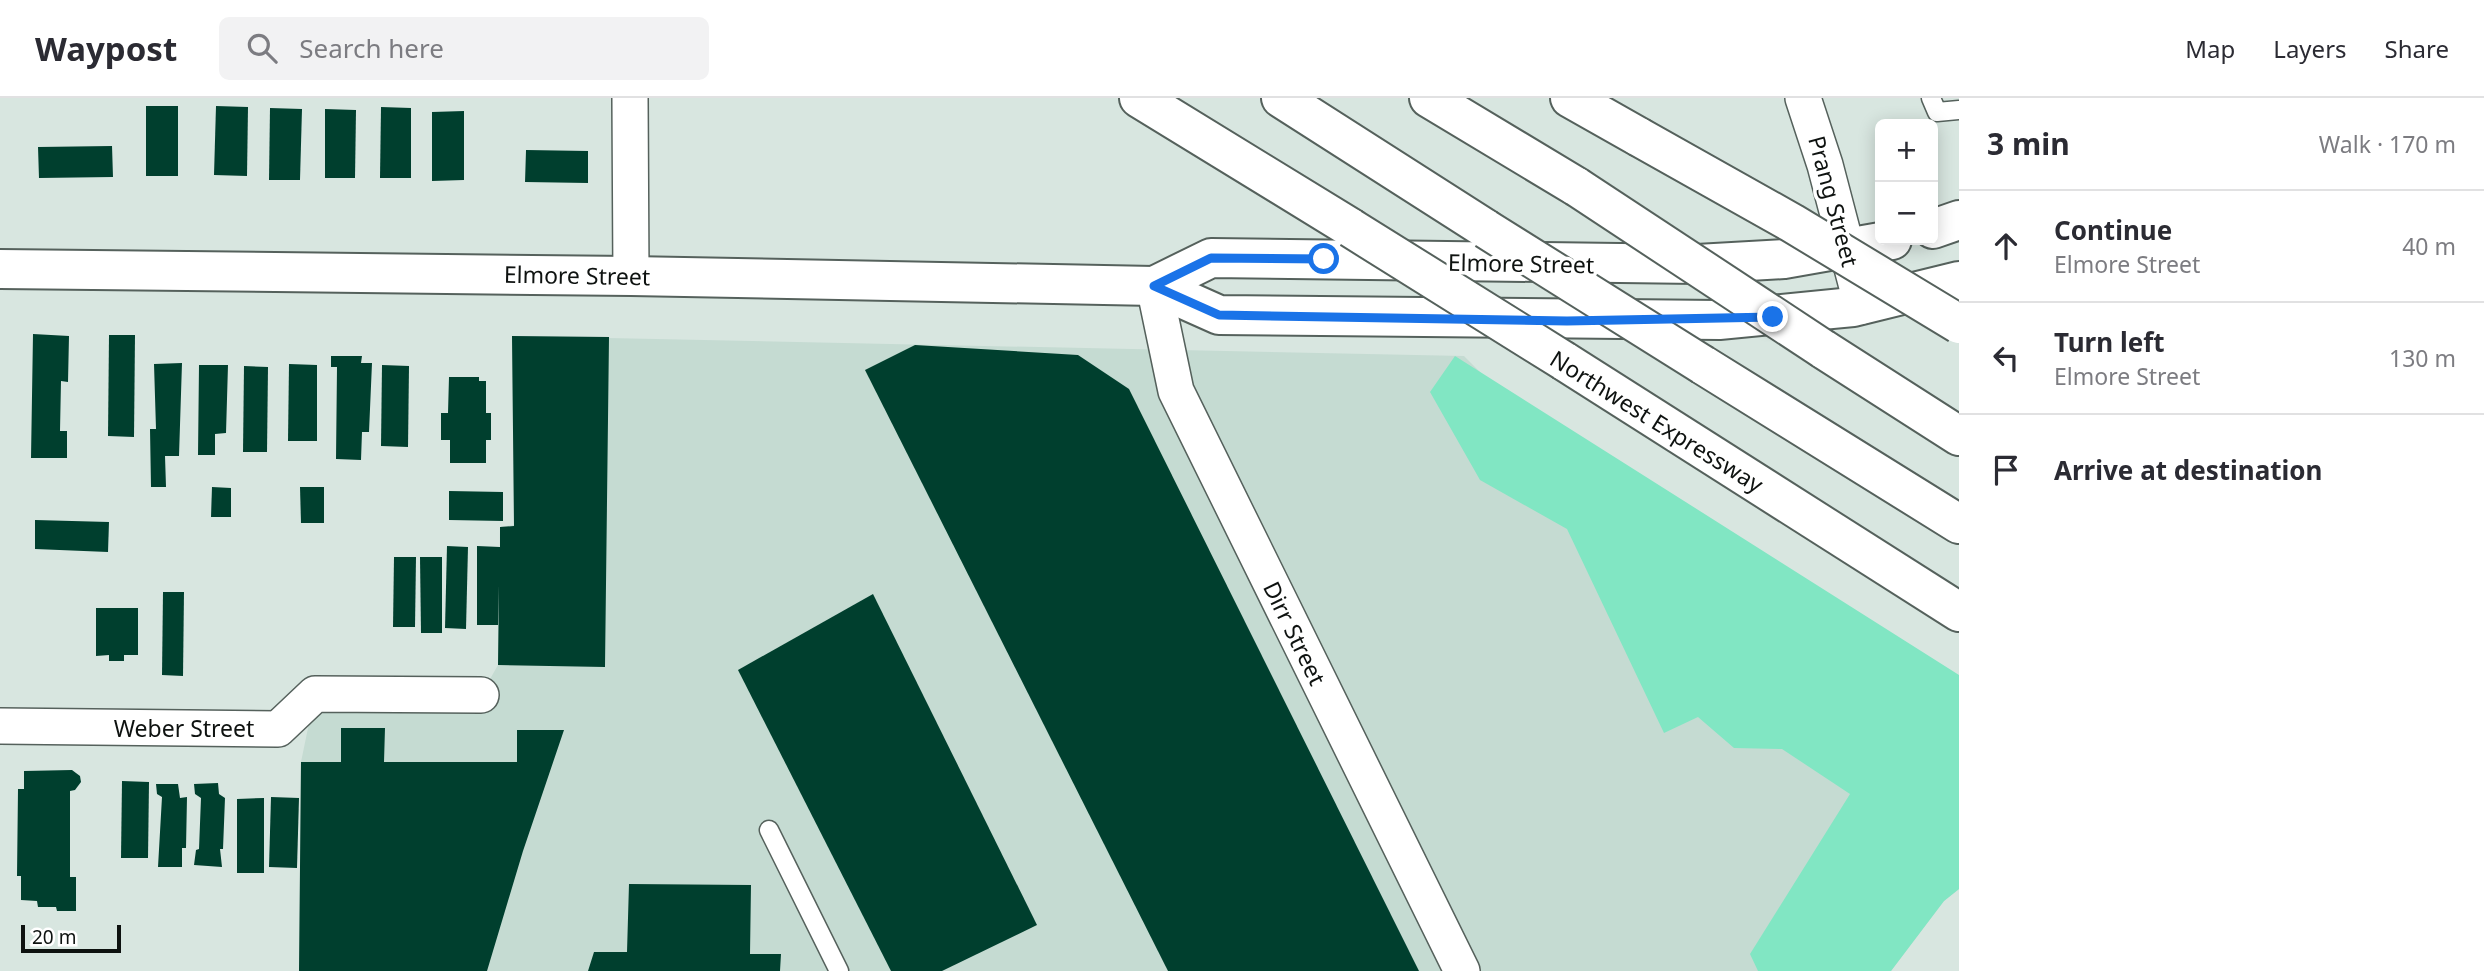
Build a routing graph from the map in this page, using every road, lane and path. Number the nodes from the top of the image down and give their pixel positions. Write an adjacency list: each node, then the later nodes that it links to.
1 (631, 98): 16 (street)
2 (1139, 98): 23 (main road, Northwest Expressway, bridge)
3 (1281, 98): 22 (main road, bridge)
4 (1429, 98): 10 (main road)
5 (1435, 98): 10 (main road)
6 (1570, 98): 20 (main road, bridge)
7 (1802, 98): 14 (street, Prang Street)
8 (1931, 98): 9 (lane)
9 (1959, 110)
10 (1470, 123): 21 (main road, bridge)
11 (1959, 220): 12 (main road)
12 (1938, 227)
13 (1875, 243): 14 (main road, Elmore Street)
14 (1847, 249): 18 (main road, Elmore Street); 19 (street, Prang Street)
15 (0, 269): 16 (main road, Elmore Street)
16 (631, 275): 18 (main road, Elmore Street)
17 (1959, 281): 19 (main road, Elmore Street)
18 (1154, 286): 19 (main road, Elmore Street); 28 (street, Dirr Street)
19 (1861, 306)
20 (1959, 324)
21 (1959, 436)
22 (1959, 524)
23 (1959, 612)
24 (481, 695): 25 (street, Weber Street)
25 (0, 726)
26 (769, 830): 27 (lane)
27 (839, 971)
28 (1462, 971)

